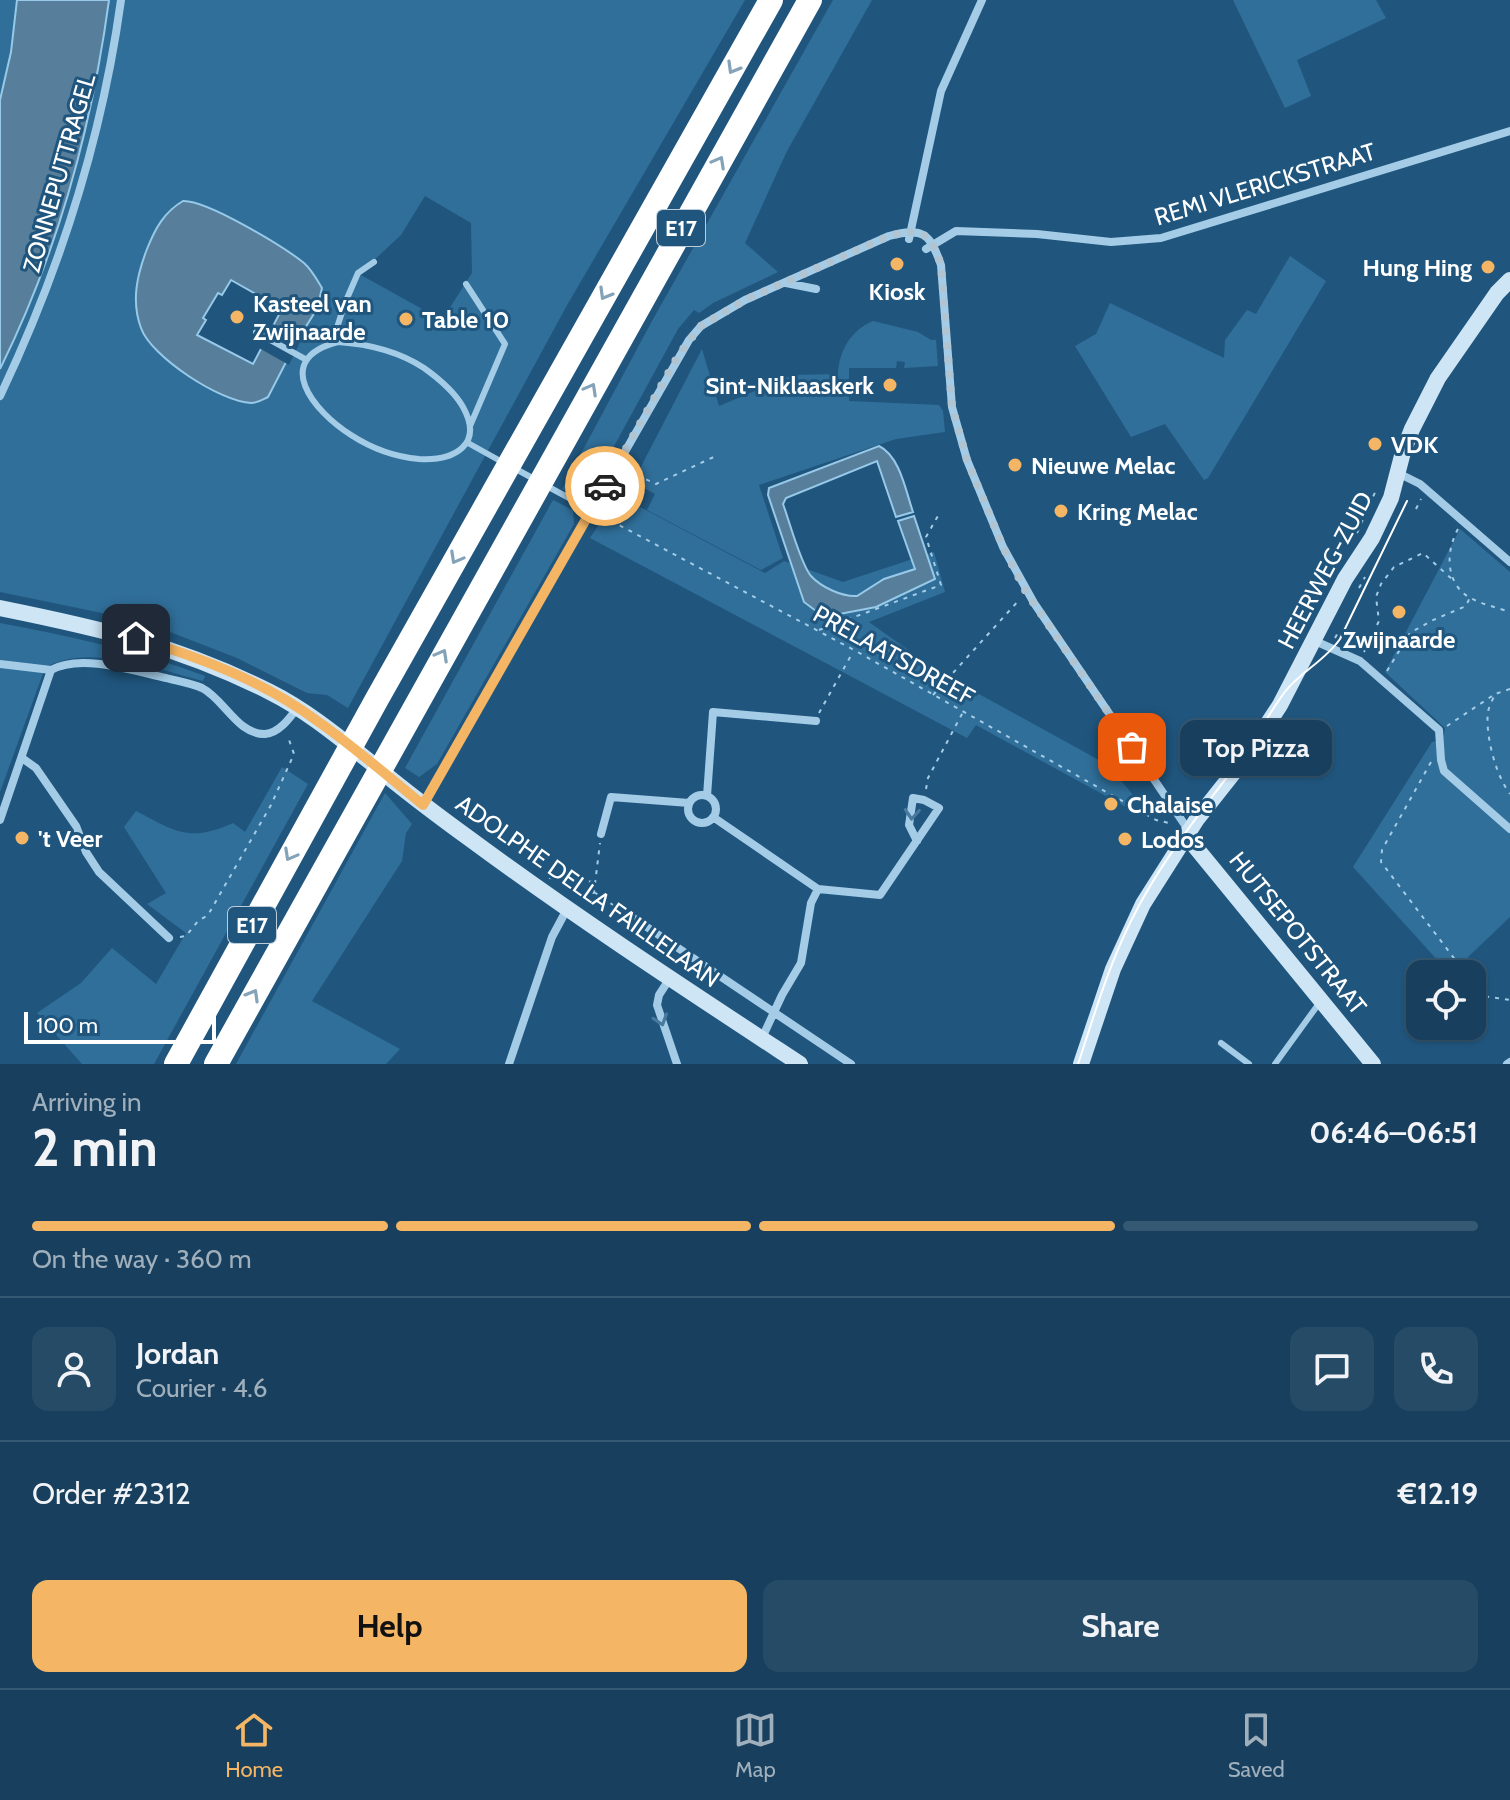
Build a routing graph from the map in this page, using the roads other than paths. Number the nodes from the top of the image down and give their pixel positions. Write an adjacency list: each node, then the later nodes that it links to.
1 (121, 0): 16 (street, ZONNEPUTTRAGEL)
2 (771, 0): 47 (highway, E17, one-way to 47)
3 (810, 0): 48 (highway, E17, one-way to 3)
4 (982, 0): 6 (street)
5 (1510, 131): 7 (street, REMI VLERICKSTRAAT)
6 (910, 235): 7 (street); 10 (street)
7 (930, 247): 34 (street)
8 (374, 262): 14 (lane)
9 (1510, 280): 19 (street, HEERWEG-ZUID)
10 (784, 282): 12 (street); 20 (street)
11 (466, 284): 17 (lane)
12 (816, 289)
13 (256, 332): 15 (lane)
14 (332, 343): 15 (lane); 17 (lane)
15 (303, 358): 18 (lane)
16 (0, 396)
17 (470, 426): 18 (lane)
18 (468, 443): 20 (lane)
19 (1397, 473): 21 (street); 23 (street, HEERWEG-ZUID)
20 (591, 510): 31 (street)
21 (1510, 562)
22 (0, 608): 26 (street, ADOLPHE DELLA FAILLELAAN)
23 (1315, 641): 34 (street, HEERWEG-ZUID); 35 (street)
24 (0, 664): 25 (street)
25 (51, 670): 26 (street); 28 (street)
26 (297, 708): 31 (street, ADOLPHE DELLA FAILLELAAN)
27 (816, 721): 29 (street)
28 (22, 758): 33 (street); 41 (street)
29 (707, 796): 30 (street); 32 (street)
30 (689, 803): 32 (street); 36 (street)
31 (423, 805): 39 (street, ADOLPHE DELLA FAILLELAAN)
32 (713, 817): 38 (street)
33 (0, 820)
34 (1184, 826): 43 (street, HUTSEPOTSTRAAT); 53 (street, HEERWEG-ZUID)
35 (1510, 829)
36 (601, 834)
37 (917, 841): 37 (street, one-way to 37); 38 (street)
38 (818, 889): 44 (street)
39 (567, 909): 42 (street, ADOLPHE DELLA FAILLELAAN); 49 (street)
40 (623, 911): 44 (street, ADOLPHE DELLA FAILLELAAN)
41 (169, 938)
42 (670, 978): 45 (street, ADOLPHE DELLA FAILLELAAN); 50 (street, one-way to 50)
43 (1322, 999): 55 (lane); 56 (street, HUTSEPOTSTRAAT)
44 (774, 1012): 45 (street); 52 (street, ADOLPHE DELLA FAILLELAAN)
45 (762, 1039): 51 (street, ADOLPHE DELLA FAILLELAAN)
46 (1221, 1043): 54 (lane)
47 (176, 1064)
48 (216, 1064)
49 (507, 1064)
50 (677, 1064)
51 (800, 1064)
52 (851, 1064)
53 (1081, 1064)
54 (1249, 1064)
55 (1275, 1064)
56 (1373, 1064)

